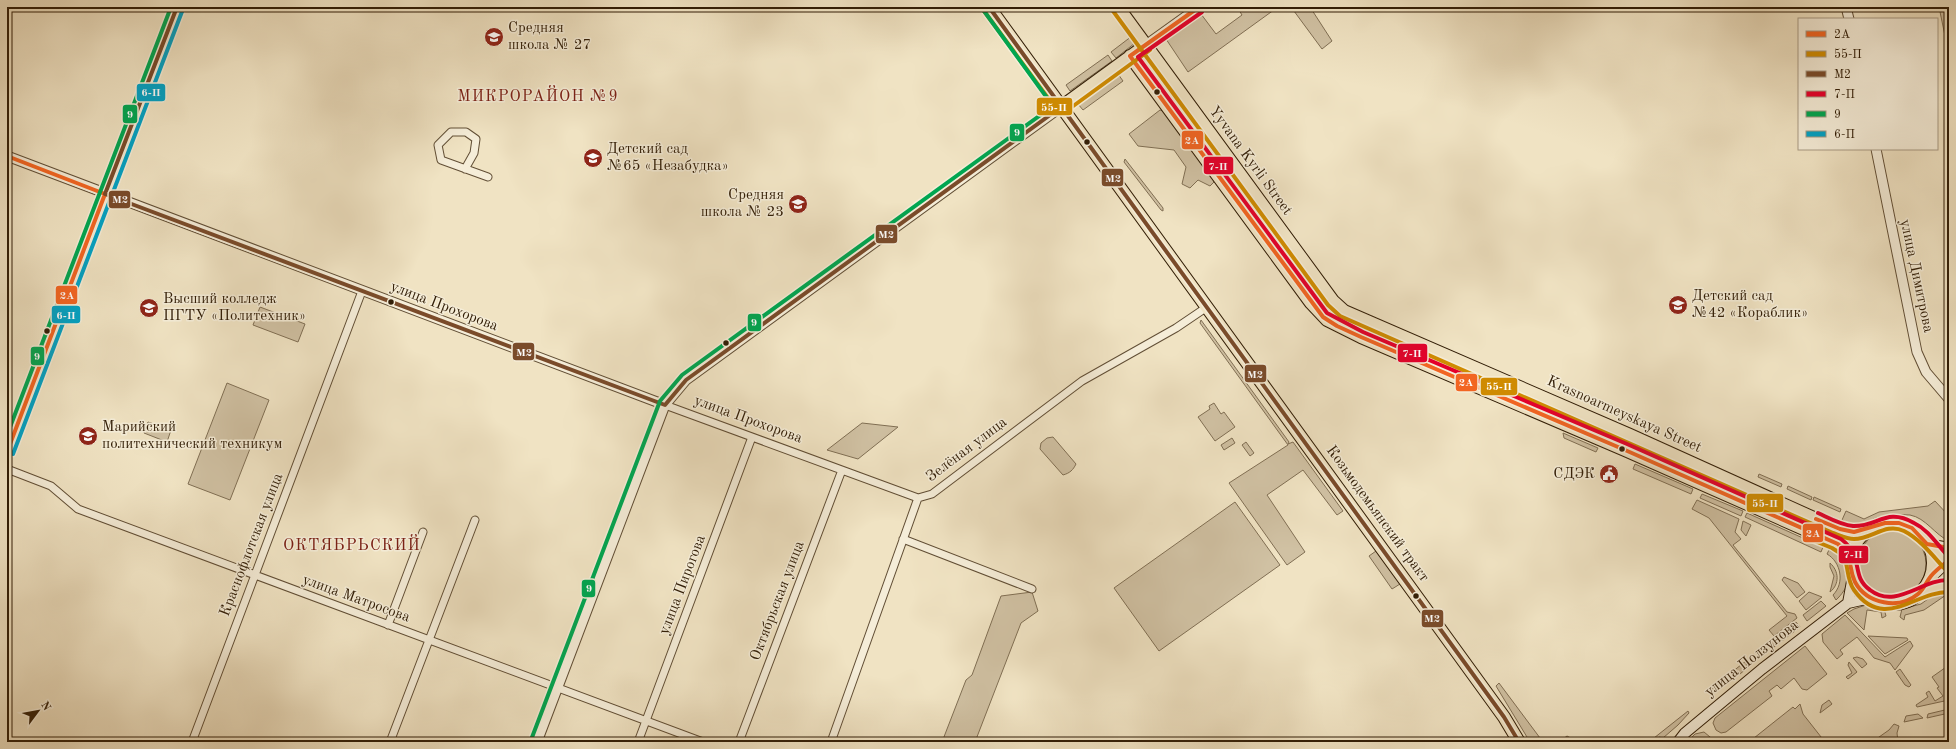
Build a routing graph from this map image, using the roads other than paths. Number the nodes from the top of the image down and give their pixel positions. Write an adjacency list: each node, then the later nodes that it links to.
1 (177, 7): 16 (main road)
2 (989, 7): 9 (main road)
3 (1118, 7): 7 (main road, Yyvana Kyrli Street)
4 (1199, 7): 7 (street)
5 (1846, 7): 6 (street)
6 (1849, 18)
7 (1146, 45): 8 (main road); 12 (main road, Yyvana Kyrli Street)
8 (1130, 56): 9 (main road); 14 (main road)
9 (1061, 107): 18 (main road); 24 (street)
10 (1876, 150): 22 (street, улица Димитрова)
11 (7, 156): 16 (street, улица Прохорова)
12 (1233, 165): 14 (main road); 19 (main road, Yyvana Kyrli Street)
13 (466, 169): 13 (street); 15 (street)
14 (1218, 175): 20 (main road)
15 (488, 177)
16 (105, 194): 17 (street, улица Прохорова); 28 (main road)
17 (362, 291): 24 (street, улица Прохорова); 40 (street, Краснофлотская улица)
18 (1207, 307): 31 (street, Зелёная улица); 59 (main road, Козьмодемьянский тракт)
19 (1368, 321): 20 (main road); 21 (main road, Krasnoarmeyskaya Street)
20 (1361, 337): 23 (main road)
21 (1520, 388): 23 (main road); 25 (main road, Krasnoarmeyskaya Street)
22 (1949, 399)
23 (1513, 403): 26 (main road)
24 (666, 405): 27 (street, улица Прохорова); 50 (street)
25 (1562, 406): 26 (main road); 33 (main road, Krasnoarmeyskaya Street)
26 (1555, 421): 38 (main road)
27 (752, 437): 30 (street, улица Прохорова); 51 (street, улица Пирогова)
28 (7, 452)
29 (7, 469): 40 (street, улица Матросова)
30 (842, 470): 31 (street, улица Прохорова); 57 (street, Октябрьская улица)
31 (918, 498): 35 (street, Зелёная улица)
32 (475, 520): 49 (street)
33 (1868, 529): 36 (main road); 38 (main road)
34 (422, 532): 48 (street)
35 (903, 539): 44 (street); 58 (street, Зелёная улица)
36 (1928, 544): 37 (main road); 39 (main road); 42 (main road)
37 (1949, 548)
38 (1851, 559): 41 (main road)
39 (1948, 562): 42 (main road)
40 (255, 575): 48 (street, улица Матросова); 52 (street, Краснофлотская улица)
41 (1853, 576): 46 (main road); 47 (main road)
42 (1929, 579): 45 (main road)
43 (1949, 586): 45 (main road)
44 (1032, 588)
45 (1918, 594): 46 (main road)
46 (1870, 598): 47 (main road, улица Ползунова)
47 (1848, 603): 60 (main road, улица Ползунова)
48 (388, 624): 49 (street, улица Матросова)
49 (428, 640): 50 (street, улица Матросова); 53 (street)
50 (557, 688): 51 (street, улица Матросова); 54 (street)
51 (646, 721): 55 (street, улица Пирогова); 56 (street, улица Матросова)
52 (192, 742)
53 (390, 742)
54 (536, 742)
55 (638, 742)
56 (703, 742)
57 (739, 742)
58 (831, 742)
59 (1519, 742)
60 (1678, 742)

